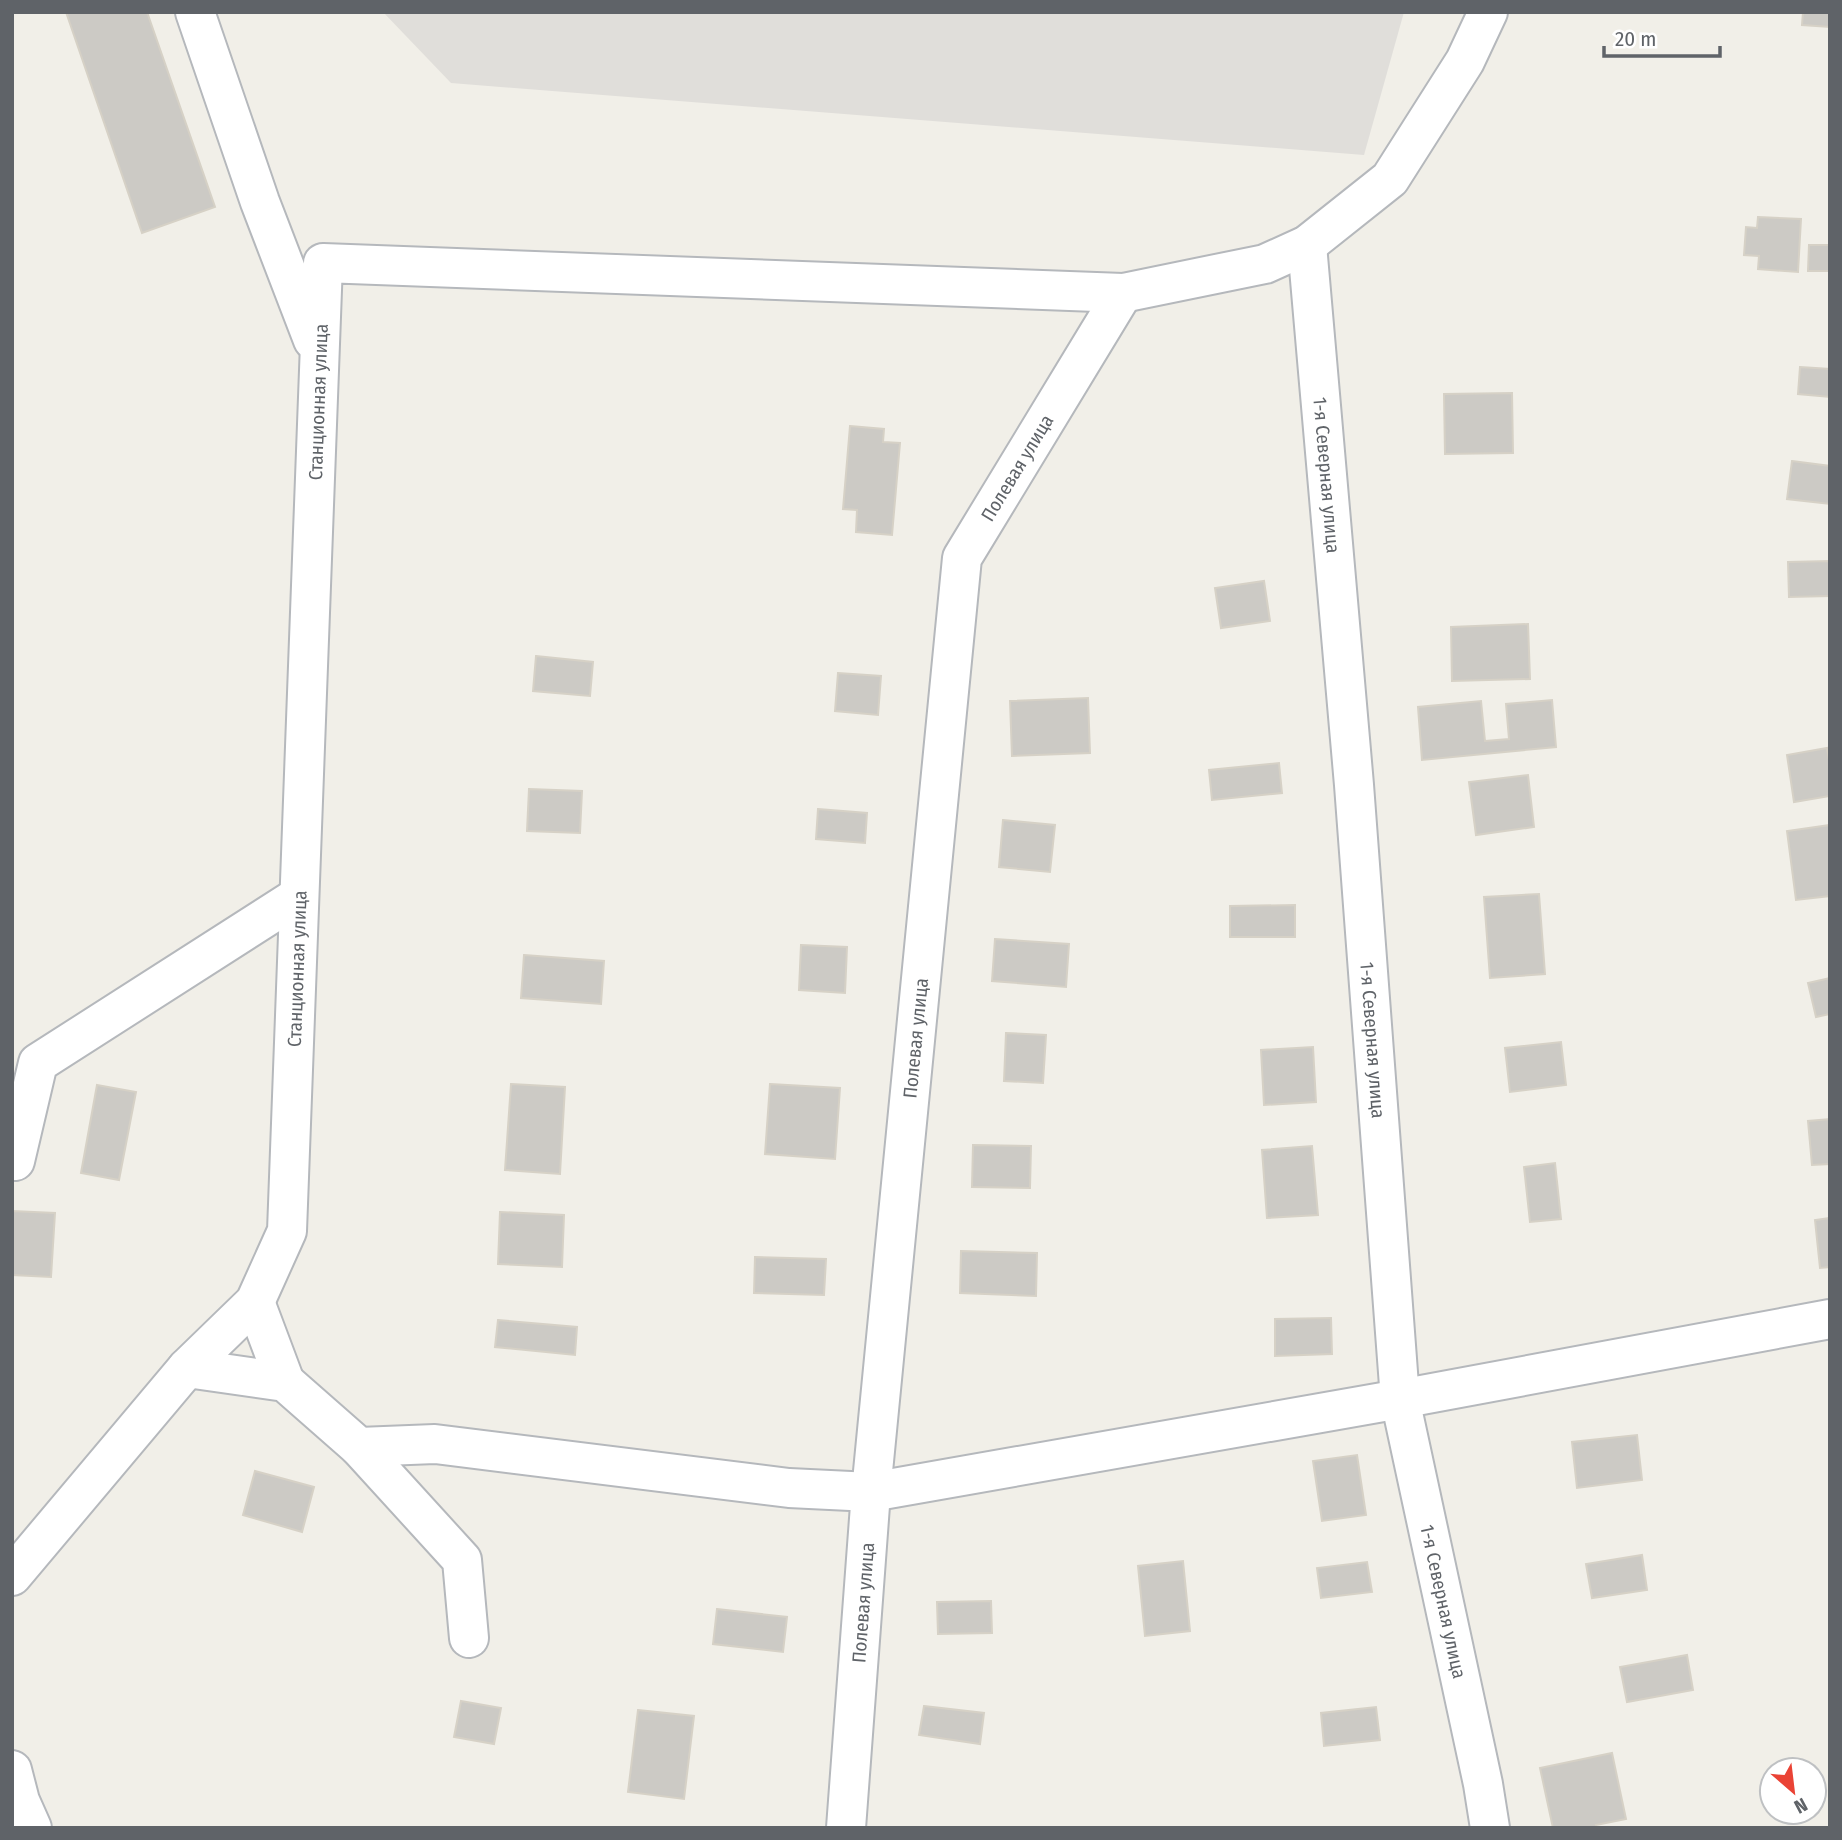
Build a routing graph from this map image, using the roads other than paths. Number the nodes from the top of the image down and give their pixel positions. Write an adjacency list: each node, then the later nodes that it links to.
1 (195, 12): 5 (street)
2 (1488, 12): 3 (street)
3 (1307, 245): 4 (street); 12 (street, 1-я Северная улица)
4 (1123, 293): 5 (street, Станционная улица); 14 (street, Полевая улица)
5 (319, 355): 6 (street, Станционная улица)
6 (299, 896): 7 (street); 8 (street, Станционная улица)
7 (15, 1160)
8 (255, 1302): 10 (street, Станционная улица); 11 (street)
9 (1830, 1319): 12 (street)
10 (187, 1368): 11 (street); 15 (street, Станционная улица)
11 (285, 1382): 13 (street)
12 (1400, 1399): 14 (street); 20 (street, 1-я Северная улица)
13 (359, 1447): 14 (street); 16 (street)
14 (871, 1492): 19 (street, Полевая улица)
15 (12, 1576)
16 (469, 1638)
17 (12, 1770): 18 (street)
18 (32, 1828)
19 (846, 1828)
20 (1490, 1828)

